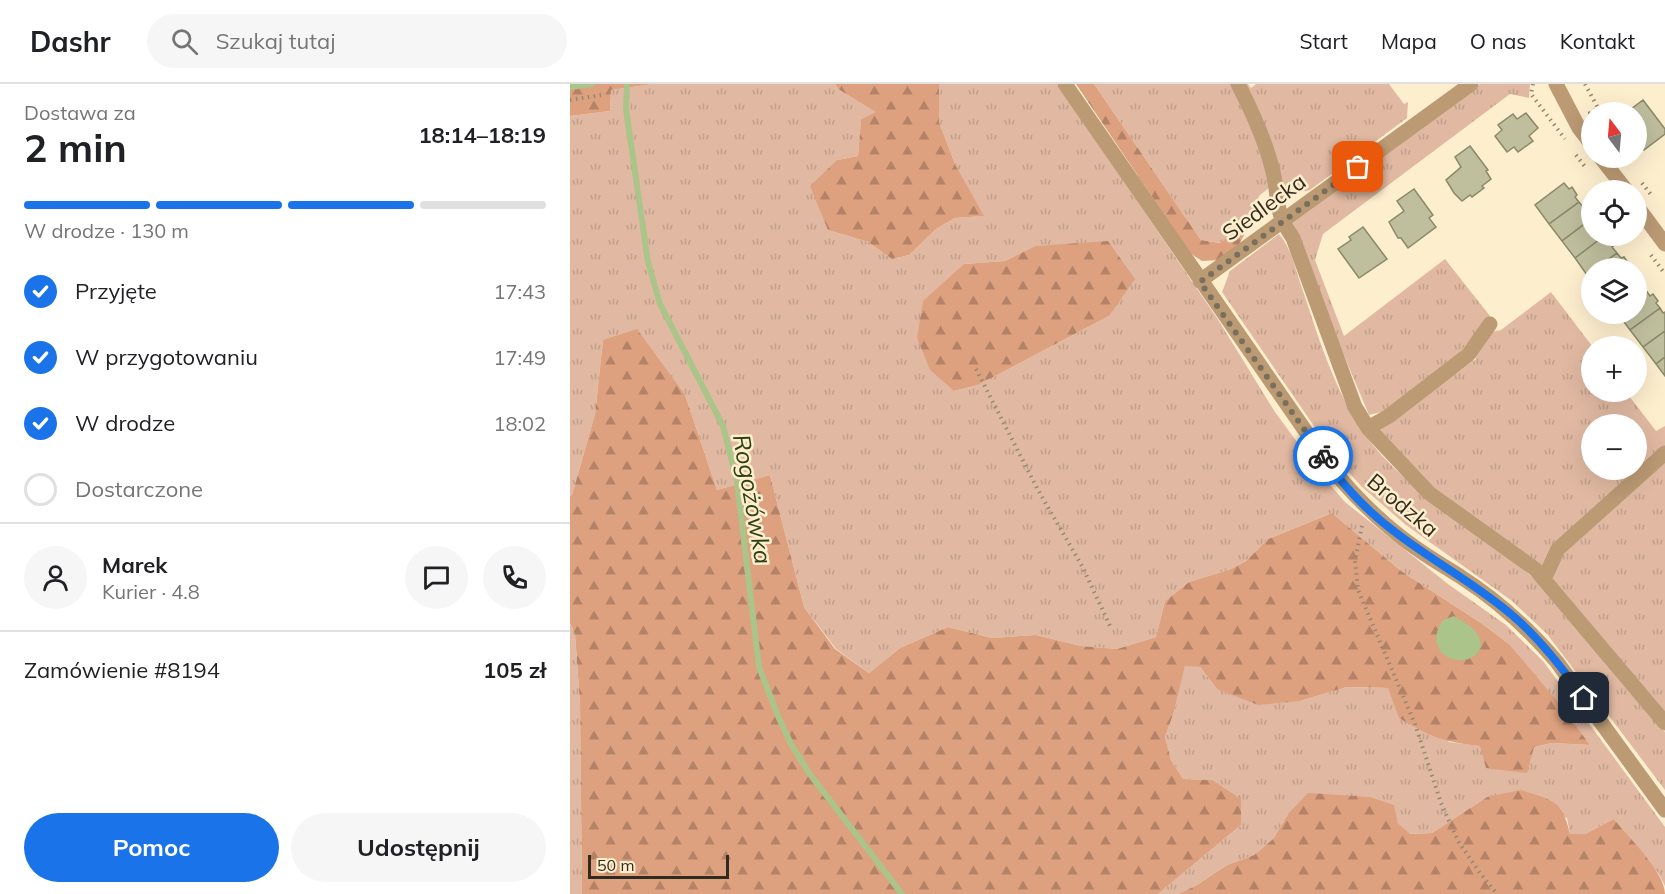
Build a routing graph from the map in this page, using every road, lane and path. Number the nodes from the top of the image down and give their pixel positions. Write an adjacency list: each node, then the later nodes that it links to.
1 (1065, 84): 19 (street, Brodzka)
2 (1238, 84): 17 (street)
3 (1471, 84): 17 (street, Siedlecka)
4 (1533, 84): 10 (path)
5 (1556, 84): 11 (street)
6 (1585, 84): 9 (path)
7 (601, 95): 8 (path)
8 (570, 100)
9 (1595, 102)
10 (1549, 118)
11 (1581, 131)
12 (1609, 168): 14 (street)
13 (1637, 176): 15 (path)
14 (1618, 180)
15 (1658, 204)
16 (1647, 220): 18 (street)
17 (1282, 222): 19 (street, Siedlecka); 22 (street)
18 (1665, 244)
19 (1200, 282): 24 (street, Brodzka)
20 (1490, 324): 22 (street)
21 (976, 369): 26 (path)
22 (1368, 428): 25 (street)
23 (1665, 453): 25 (street)
24 (1371, 511): 28 (street, Brodzka); 29 (path)
25 (1544, 579): 27 (street)
26 (1111, 628)
27 (1665, 723)
28 (1665, 810)
29 (1497, 894)

